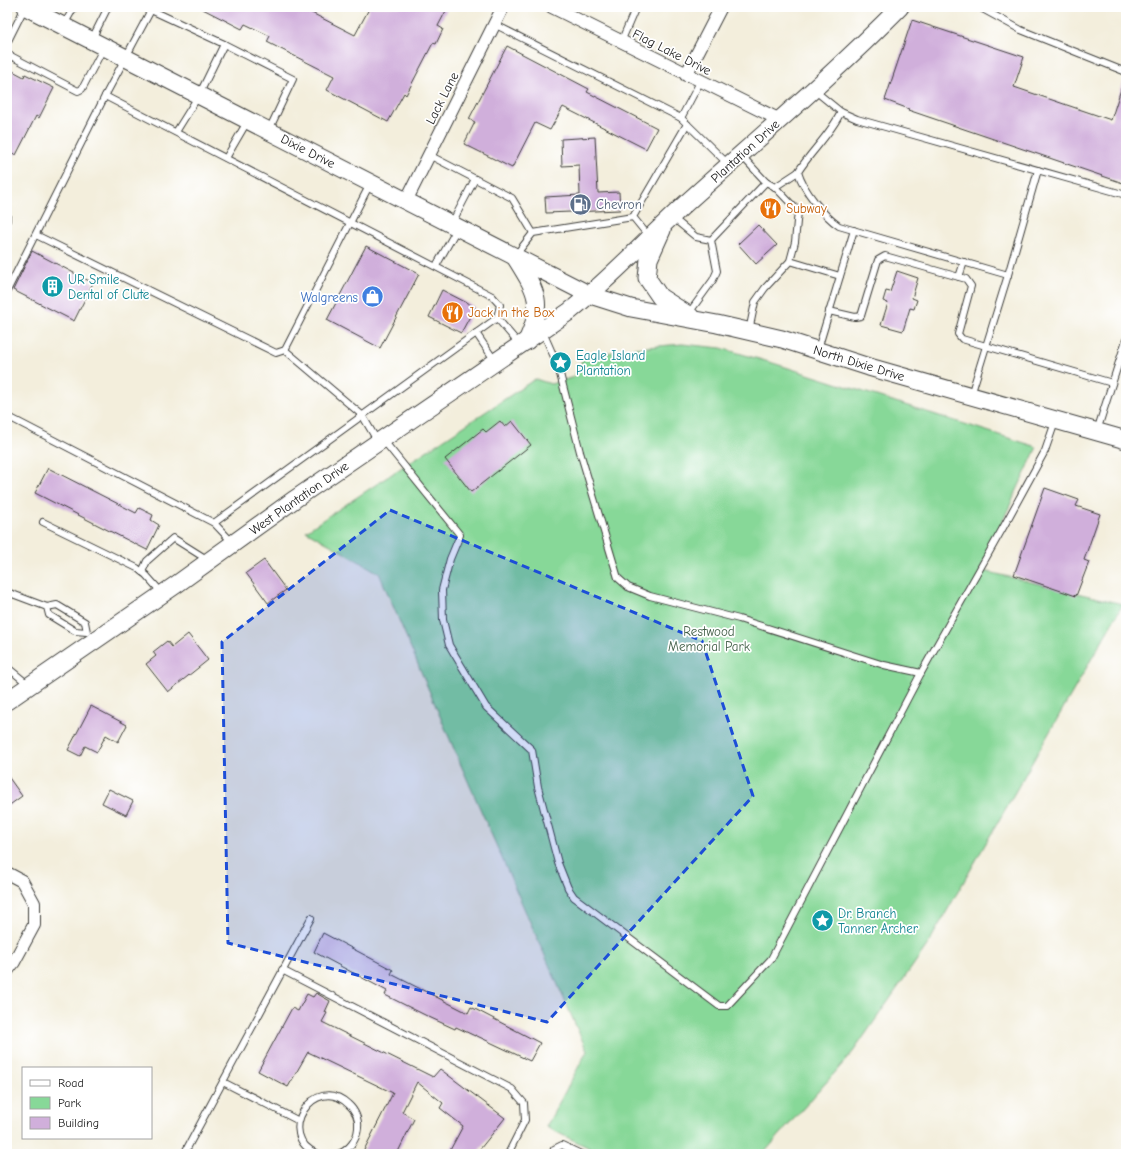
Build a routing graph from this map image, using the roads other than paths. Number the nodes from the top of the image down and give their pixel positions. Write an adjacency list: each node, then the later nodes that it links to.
1 (25, 7): 11 (main road, Dixie Drive); 13 (lane)
2 (74, 7): 11 (lane)
3 (108, 7): 14 (lane)
4 (503, 7): 10 (street, Lack Lane)
5 (636, 7): 12 (lane)
6 (721, 7): 19 (street)
7 (979, 7): 18 (lane)
8 (557, 8): 12 (street, Flag Lake Drive)
9 (895, 10): 21 (main road, Plantation Drive)
10 (494, 24): 25 (lane); 31 (street, Lack Lane)
11 (64, 26): 14 (main road, Dixie Drive)
12 (621, 42): 19 (street, Flag Lake Drive)
13 (7, 43)
14 (98, 44): 16 (lane); 17 (main road, Dixie Drive)
15 (224, 44): 17 (lane); 22 (lane); 29 (lane)
16 (7, 54)
17 (125, 58): 22 (main road, Dixie Drive); 23 (lane)
18 (1126, 72)
19 (686, 75): 20 (street, Flag Lake Drive)
20 (700, 82): 25 (lane); 27 (street, Flag Lake Drive)
21 (814, 90): 24 (lane); 27 (main road, Plantation Drive)
22 (199, 95): 26 (main road, Dixie Drive); 30 (lane)
23 (105, 96): 30 (lane); 50 (lane)
24 (841, 112): 34 (lane); 35 (lane)
25 (681, 118): 28 (lane)
26 (248, 120): 29 (main road, Dixie Drive); 32 (lane)
27 (780, 120): 33 (main road, Plantation Drive)
28 (687, 124): 33 (lane); 43 (lane)
29 (269, 131): 38 (main road, Dixie Drive)
30 (176, 132): 32 (lane)
31 (429, 155): 36 (lane); 41 (street, Lack Lane)
32 (226, 158): 46 (lane)
33 (735, 160): 37 (lane); 45 (main road, Plantation Drive)
34 (1038, 170): 40 (lane); 57 (lane)
35 (798, 172): 39 (lane); 48 (lane)
36 (475, 179): 47 (lane); 49 (lane)
37 (766, 182): 39 (lane); 52 (lane)
38 (371, 183): 41 (main road, Dixie Drive); 46 (lane)
39 (774, 187): 54 (lane)
40 (1126, 195)
41 (406, 201): 47 (main road, Dixie Drive)
42 (7, 213): 44 (lane)
43 (633, 217): 49 (lane); 51 (lane)
44 (7, 220)
45 (668, 220): 51 (main road, Plantation Drive); 52 (lane); 63 (main road)
46 (350, 222): 56 (lane); 71 (lane)
47 (455, 226): 53 (main road, Dixie Drive); 56 (lane)
48 (854, 230): 55 (lane); 58 (lane)
49 (533, 233): 53 (lane)
50 (36, 235): 60 (lane); 71 (lane)
51 (650, 238): 61 (main road, Plantation Drive)
52 (711, 240): 63 (lane)
53 (515, 256): 61 (main road, Dixie Drive); 69 (main road)
54 (790, 261): 58 (lane); 66 (lane)
55 (964, 262): 57 (lane); 59 (lane)
56 (436, 266): 64 (lane)
57 (1008, 275): 70 (lane)
58 (840, 276): 62 (lane)
59 (959, 277): 62 (lane); 70 (lane)
60 (7, 291)
61 (590, 295): 63 (main road, North Dixie Drive); 65 (main road, West Plantation Drive)
62 (829, 311): 72 (lane)
63 (691, 317): 66 (main road, North Dixie Drive)
64 (497, 318): 67 (lane); 69 (lane)
65 (542, 330): 69 (main road, West Plantation Drive); 92 (lane)
66 (749, 332): 72 (main road, North Dixie Drive)
67 (476, 333): 73 (lane); 76 (lane)
68 (1126, 340): 74 (lane)
69 (523, 343): 73 (main road, West Plantation Drive)
70 (987, 346): 74 (lane); 75 (lane)
71 (285, 350): 76 (lane)
72 (817, 351): 75 (main road, North Dixie Drive)
73 (496, 362): 81 (main road, West Plantation Drive)
74 (1112, 383): 79 (lane)
75 (970, 396): 78 (main road, North Dixie Drive)
76 (362, 415): 81 (lane); 83 (lane)
77 (7, 416): 83 (lane)
78 (1056, 420): 79 (main road, North Dixie Drive); 92 (lane)
79 (1096, 432): 80 (main road, North Dixie Drive)
80 (1126, 440)
81 (381, 441): 84 (main road, West Plantation Drive); 92 (lane)
82 (43, 522): 86 (lane)
83 (214, 523): 84 (lane)
84 (233, 544): 85 (main road, West Plantation Drive)
85 (210, 561): 86 (lane); 88 (main road, West Plantation Drive)
86 (142, 572): 88 (lane)
87 (7, 592): 89 (lane)
88 (162, 594): 90 (main road, West Plantation Drive)
89 (47, 607): 90 (lane); 90 (lane)
90 (91, 636): 93 (main road, West Plantation Drive)
91 (7, 667): 93 (lane)
92 (921, 673)
93 (30, 685): 94 (main road, West Plantation Drive)
94 (7, 701)
95 (7, 873): 98 (street)
96 (311, 918): 97 (lane)
97 (282, 970): 99 (lane); 104 (lane)
98 (7, 971)
99 (223, 1082): 100 (lane); 101 (lane)
100 (299, 1121): 102 (lane); 103 (lane)
101 (184, 1154)
102 (318, 1154)
103 (338, 1154)
104 (508, 1154)
105 (552, 1154): 106 (lane)
106 (581, 1154)

